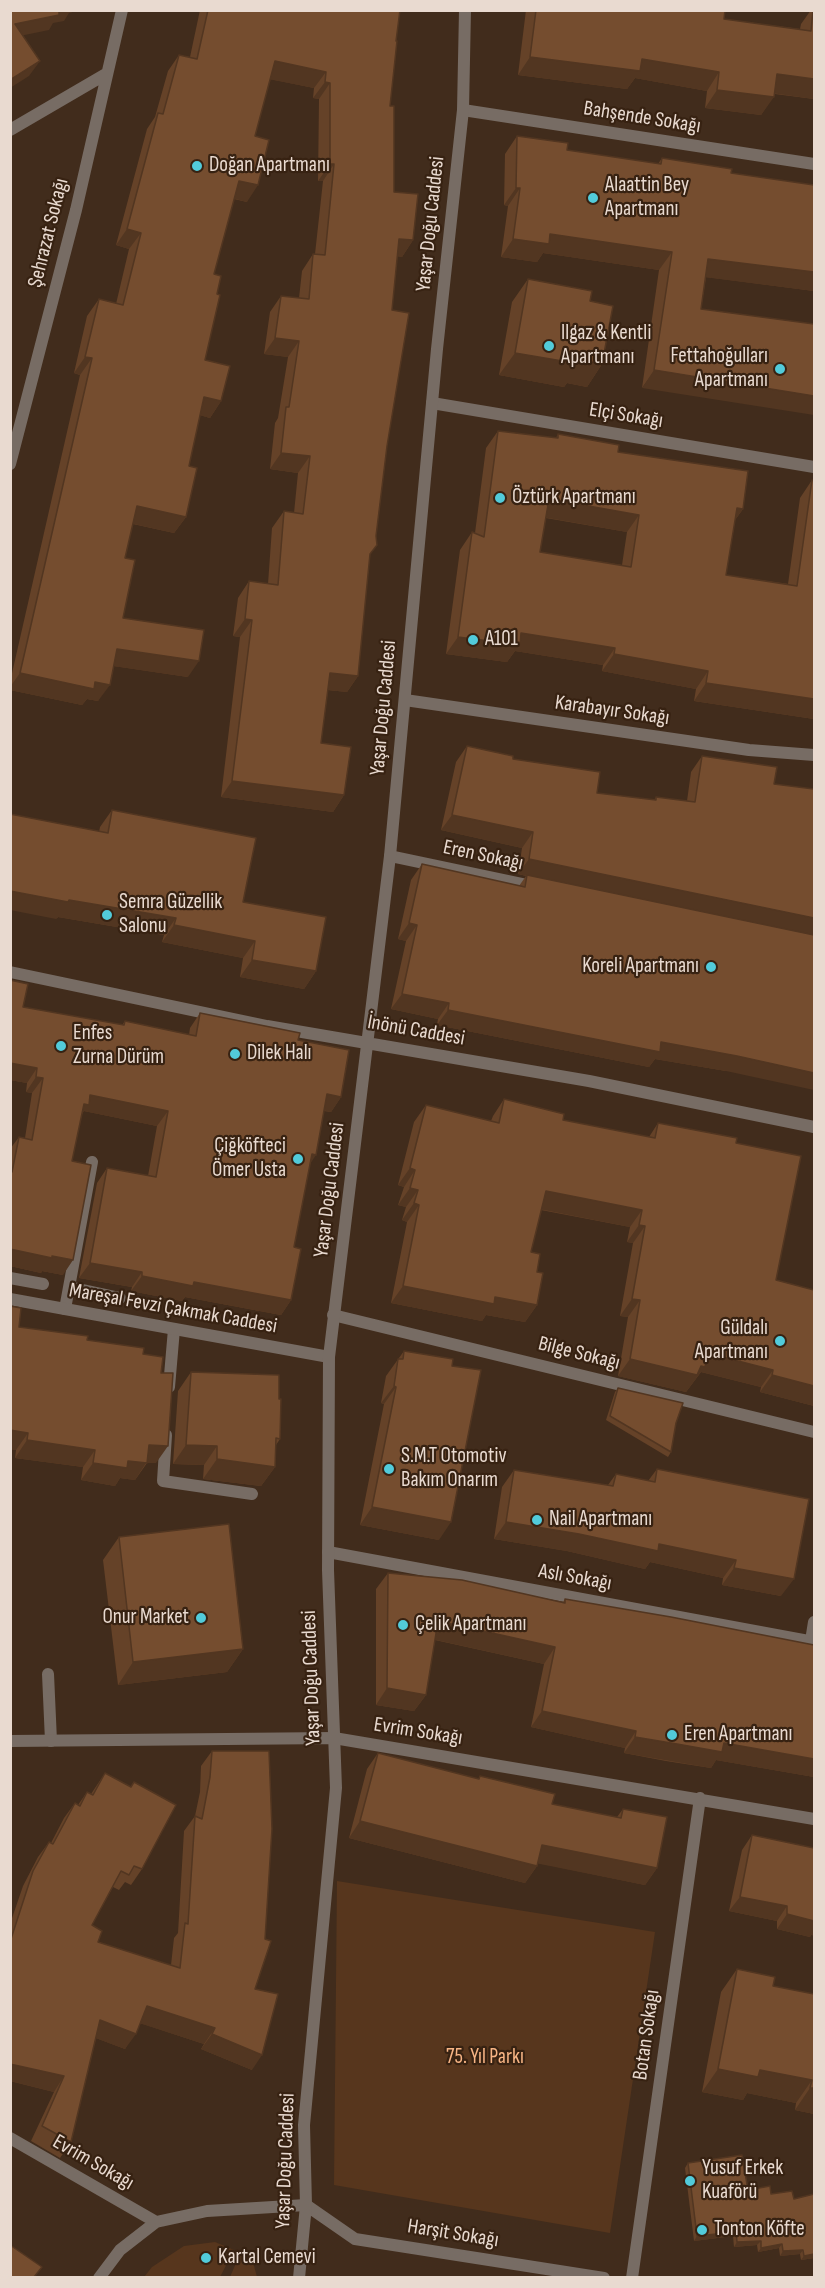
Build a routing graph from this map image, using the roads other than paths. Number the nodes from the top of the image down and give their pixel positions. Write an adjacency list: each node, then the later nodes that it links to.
1 (122, 10): 3 (street, Şehrazat Sokağı)
2 (465, 10): 4 (street, Yaşar Doğu Caddesi)
3 (106, 74): 5 (street); 8 (street, Şehrazat Sokağı)
4 (463, 110): 6 (street, Bahşende Sokağı); 7 (street, Yaşar Doğu Caddesi)
5 (10, 130)
6 (814, 164)
7 (432, 403): 9 (street, Elçi Sokağı); 10 (street, Yaşar Doğu Caddesi)
8 (10, 464)
9 (814, 467)
10 (405, 700): 11 (street, Karabayır Sokağı); 12 (street, Yaşar Doğu Caddesi)
11 (814, 755)
12 (390, 856): 13 (street, Eren Sokağı); 15 (street, Yaşar Doğu Caddesi)
13 (550, 890)
14 (10, 972): 15 (street, İnönü Caddesi)
15 (369, 1042): 16 (street, İnönü Caddesi); 24 (street, Yaşar Doğu Caddesi)
16 (814, 1126)
17 (92, 1162): 20 (street)
18 (10, 1278): 19 (street)
19 (43, 1284)
20 (69, 1287): 21 (street); 23 (street)
21 (120, 1298)
22 (10, 1299): 23 (street, Mareşal Fevzi Çakmak Caddesi)
23 (65, 1309): 25 (street, Mareşal Fevzi Çakmak Caddesi)
24 (333, 1314): 26 (street, Yaşar Doğu Caddesi); 29 (street, Bilge Sokağı)
25 (174, 1329): 26 (street, Mareşal Fevzi Çakmak Caddesi); 27 (street)
26 (329, 1357): 31 (street, Yaşar Doğu Caddesi)
27 (168, 1403)
28 (167, 1425): 30 (street)
29 (814, 1432)
30 (252, 1494)
31 (328, 1552): 33 (street, Aslı Sokağı); 35 (street, Yaşar Doğu Caddesi)
32 (814, 1622): 33 (street)
33 (813, 1642)
34 (48, 1674): 37 (street)
35 (334, 1738): 37 (street, Evrim Sokağı); 38 (street, Evrim Sokağı); 41 (street, Yaşar Doğu Caddesi)
36 (10, 1741): 37 (street, Evrim Sokağı)
37 (51, 1741)
38 (700, 1798): 39 (street, Evrim Sokağı); 46 (street, Botan Sokağı)
39 (814, 1819)
40 (10, 2138): 42 (street, Evrim Sokağı)
41 (306, 2205): 42 (street); 44 (street, Yaşar Doğu Caddesi); 45 (street, Harşit Sokağı)
42 (156, 2222): 43 (street)
43 (99, 2277)
44 (299, 2277)
45 (604, 2277)
46 (632, 2277)

